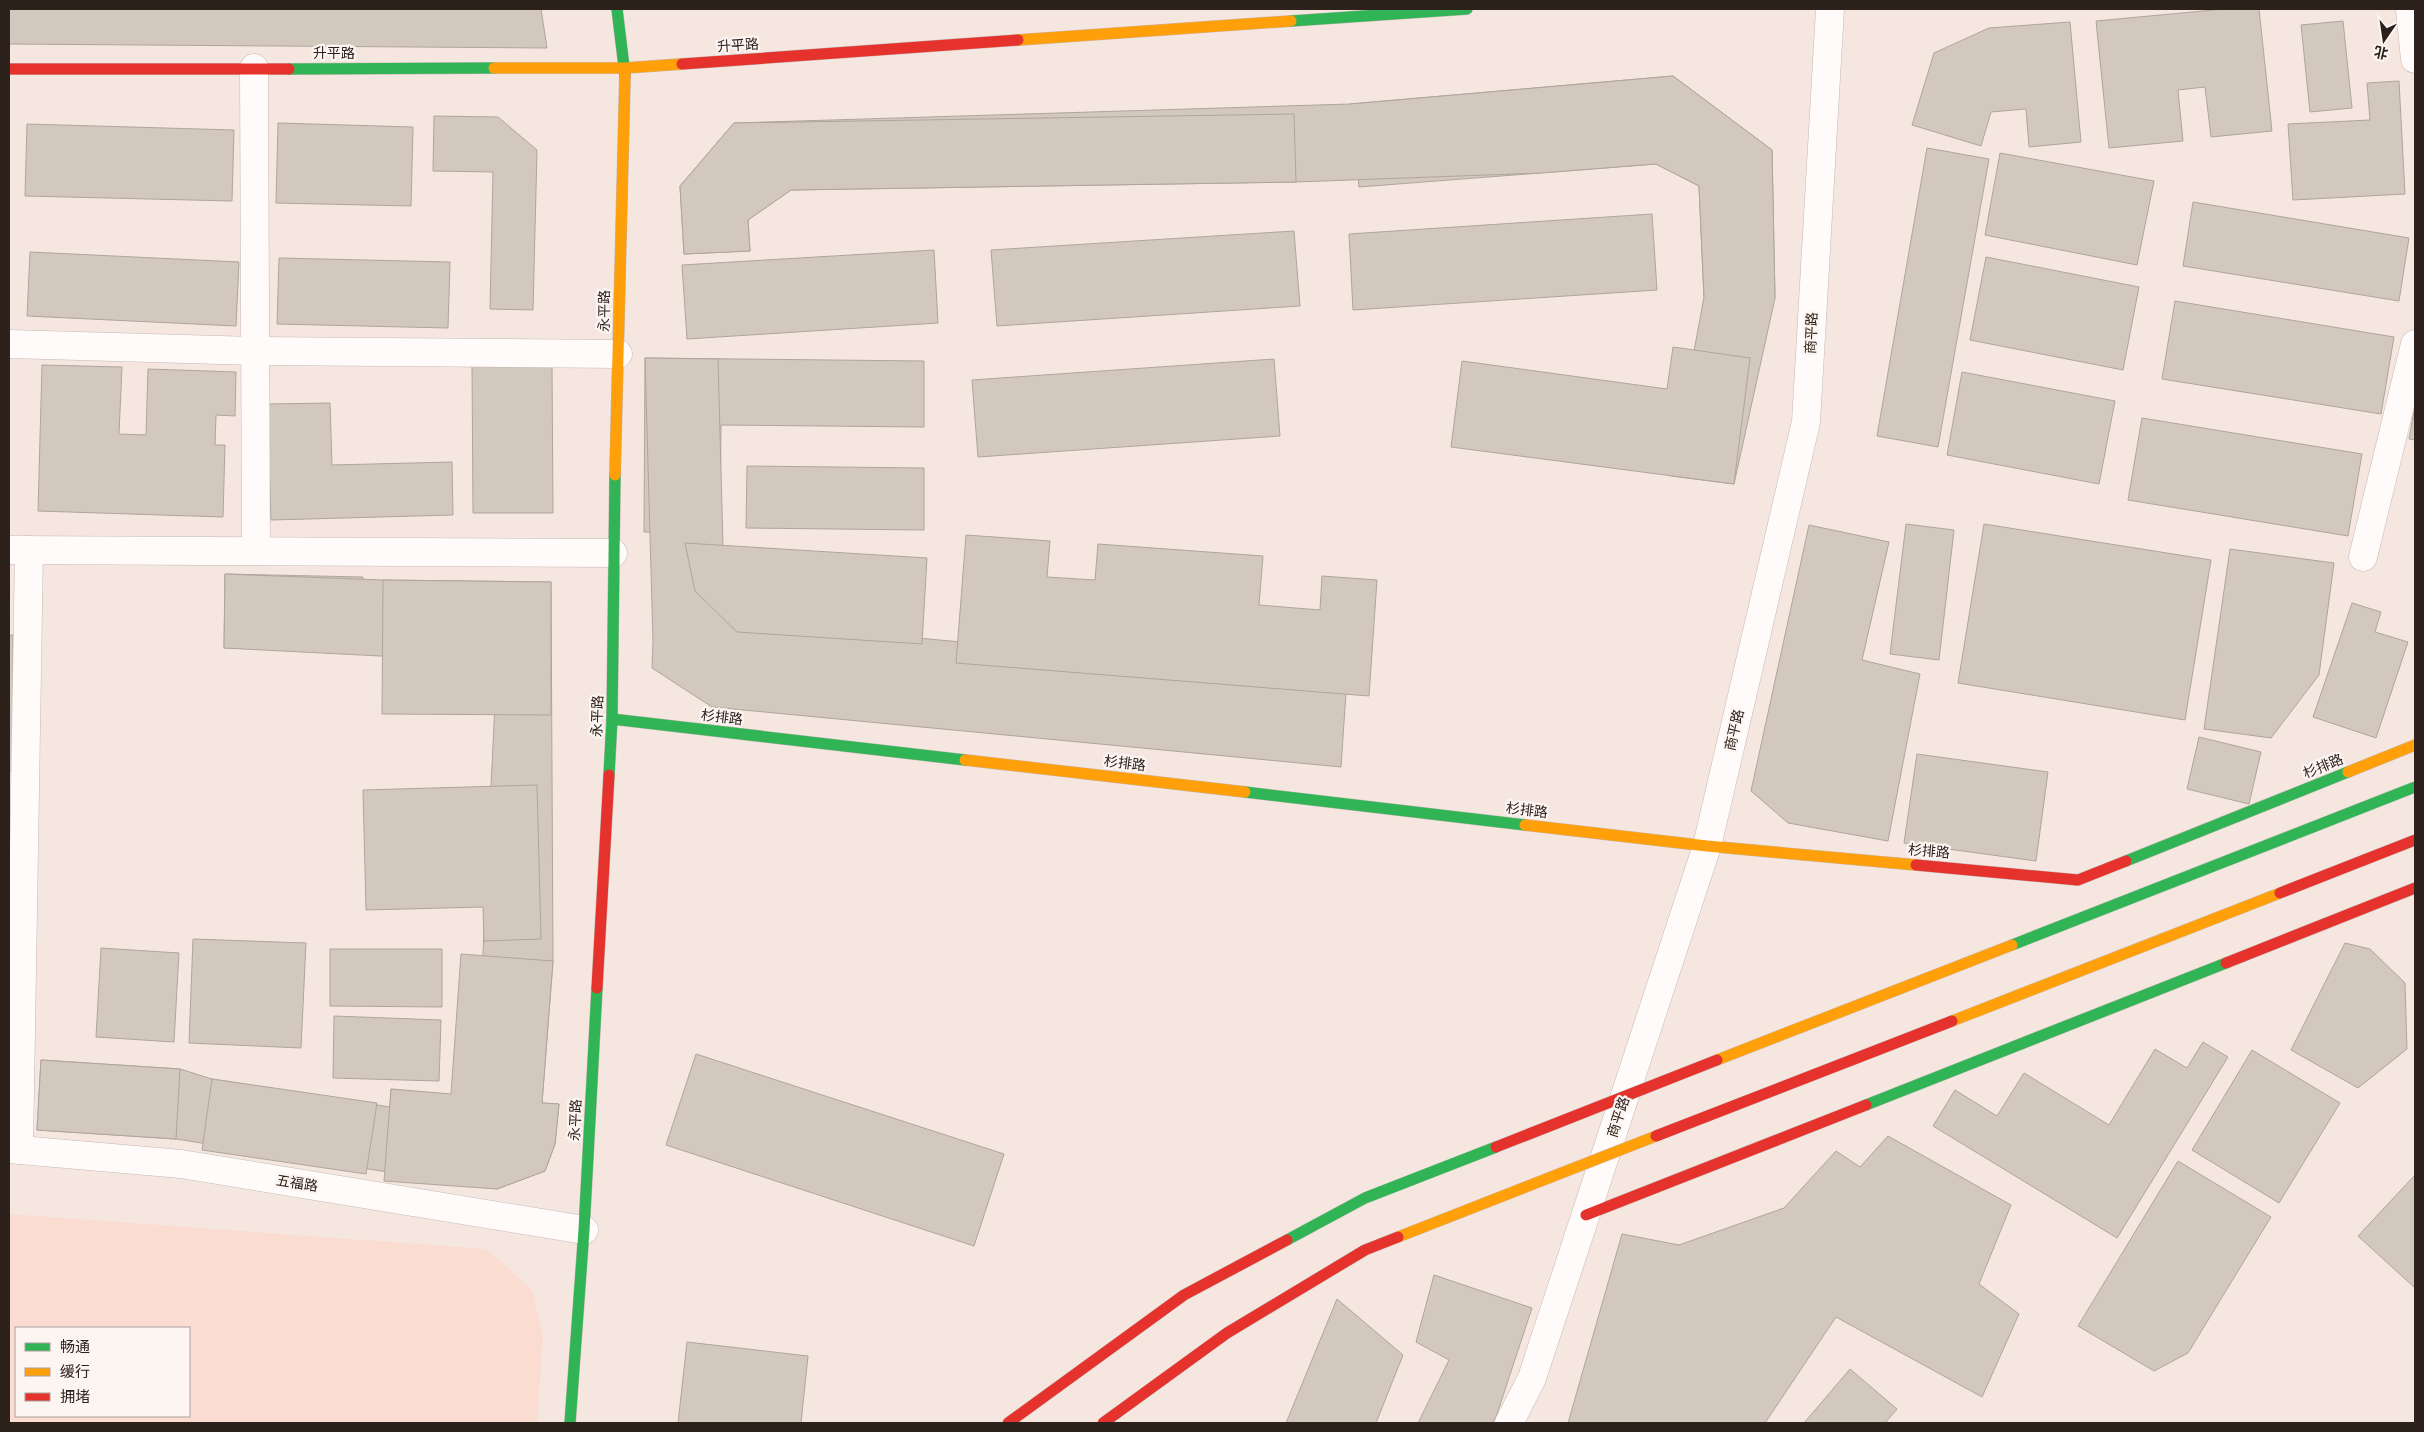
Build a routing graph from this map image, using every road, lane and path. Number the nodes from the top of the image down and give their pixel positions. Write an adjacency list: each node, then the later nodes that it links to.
1 (617, 9): 8 (main road, 永平路)
2 (1467, 9): 5 (main road, 升平路)
3 (1830, 9): 22 (street, 商平路)
4 (2410, 9): 6 (street)
5 (1218, 18): 8 (main road, 升平路)
6 (2415, 59)
7 (254, 68): 8 (main road, 升平路); 9 (main road, 升平路); 12 (street)
8 (625, 68): 13 (main road, 永平路)
9 (9, 69)
10 (9, 344): 12 (street)
11 (2415, 344): 17 (street)
12 (255, 350): 13 (street); 15 (street)
13 (618, 354): 16 (main road, 永平路)
14 (19, 550): 15 (street); 24 (street)
15 (256, 551): 16 (street)
16 (614, 553): 18 (main road, 永平路)
17 (2364, 557)
18 (612, 719): 22 (main road, 杉排路); 26 (main road, 永平路)
19 (2415, 745): 22 (main road, 杉排路)
20 (2415, 787): 28 (main road, bridge)
21 (2415, 840): 29 (main road, bridge)
22 (1707, 846): 25 (street, 商平路)
23 (2415, 888): 25 (main road)
24 (14, 1149): 26 (street, 五福路)
25 (1586, 1215): 30 (street, 商平路)
26 (584, 1230): 27 (main road, 永平路)
27 (570, 1423)
28 (1008, 1423)
29 (1103, 1423)
30 (1509, 1423)

